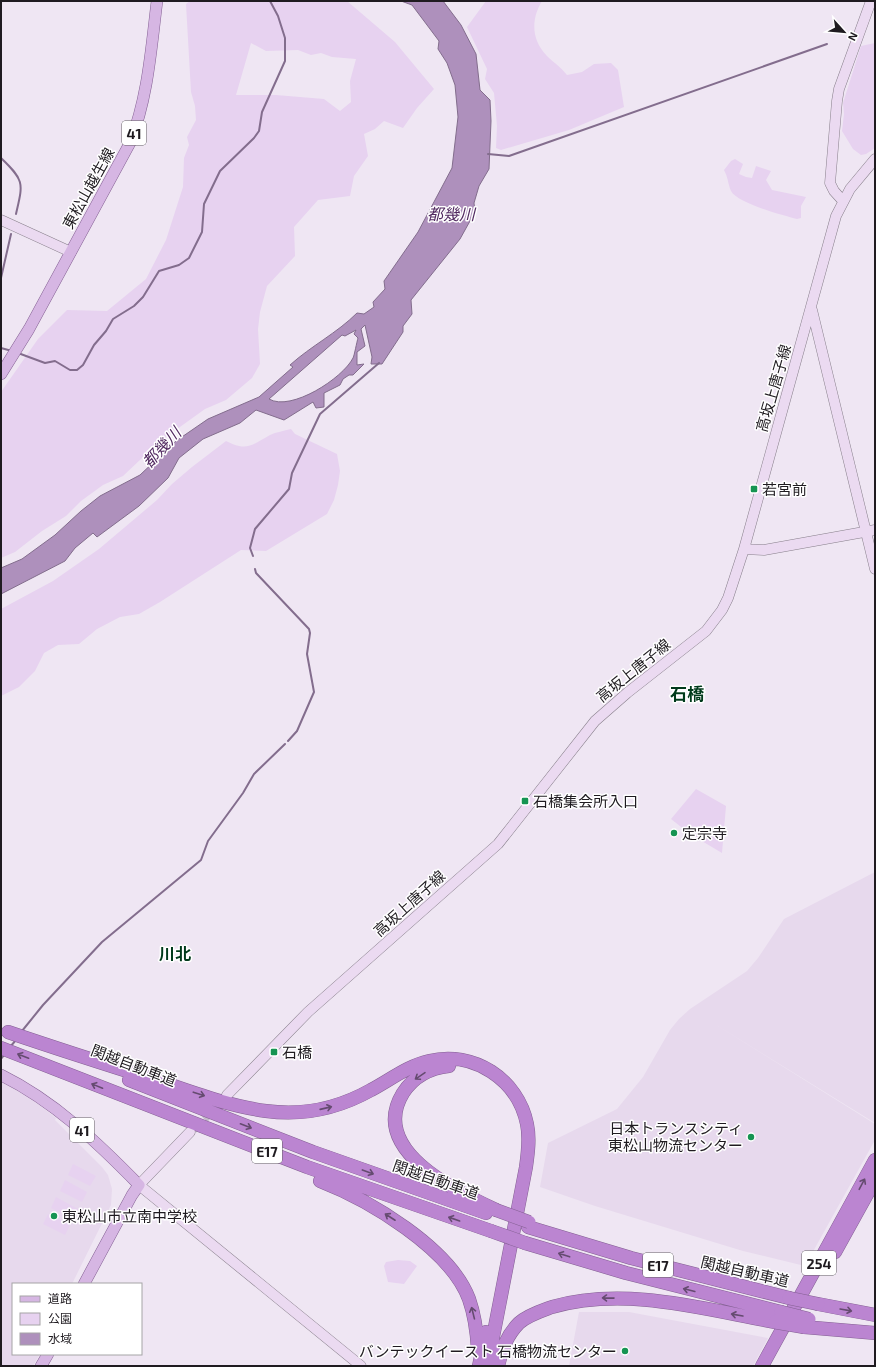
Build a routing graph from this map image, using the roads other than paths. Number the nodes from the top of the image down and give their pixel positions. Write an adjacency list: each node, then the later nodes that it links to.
1 (157, 1): 6 (main road, 東松山越生線 / 41)
2 (871, 1): 4 (main road)
3 (875, 159): 4 (main road, 高坂上唐子線)
4 (843, 201): 7 (main road, 高坂上唐子線)
5 (1, 220): 6 (main road)
6 (71, 252): 8 (main road, 東松山越生線 / 41)
7 (811, 306): 9 (main road); 10 (main road, 高坂上唐子線)
8 (1, 374)
9 (870, 531): 10 (main road); 11 (main road)
10 (744, 549): 17 (main road, 高坂上唐子線)
11 (875, 569)
12 (5, 1031): 14 (highway, 関越自動車道 / E17)
13 (1, 1048): 16 (highway, 関越自動車道 / E17, one-way to 13)
14 (54, 1049): 22 (highway, 関越自動車道 / E17, one-way to 22); 31 (highway, one-way to 31)
15 (1, 1075): 21 (main road, 41)
16 (119, 1095): 25 (highway, 関越自動車道 / E17, one-way to 16, bridge); 30 (highway, one-way to 16)
17 (227, 1095)
18 (190, 1132): 21 (main road)
19 (875, 1160): 33 (highway, 254, one-way to 19)
20 (875, 1180): 34 (highway, 254)
21 (139, 1186): 23 (main road); 29 (main road)
22 (495, 1213): 24 (highway, 関越自動車道 / E17, one-way to 24, bridge); 30 (highway, one-way to 22)
23 (85, 1283)
24 (875, 1315)
25 (778, 1317): 26 (highway, bridge); 32 (highway, one-way to 32)
26 (875, 1332)
27 (48, 1355): 28 (main road)
28 (42, 1366)
29 (361, 1366)
30 (478, 1366)
31 (491, 1366)
32 (498, 1366)
33 (762, 1366)
34 (772, 1366)

